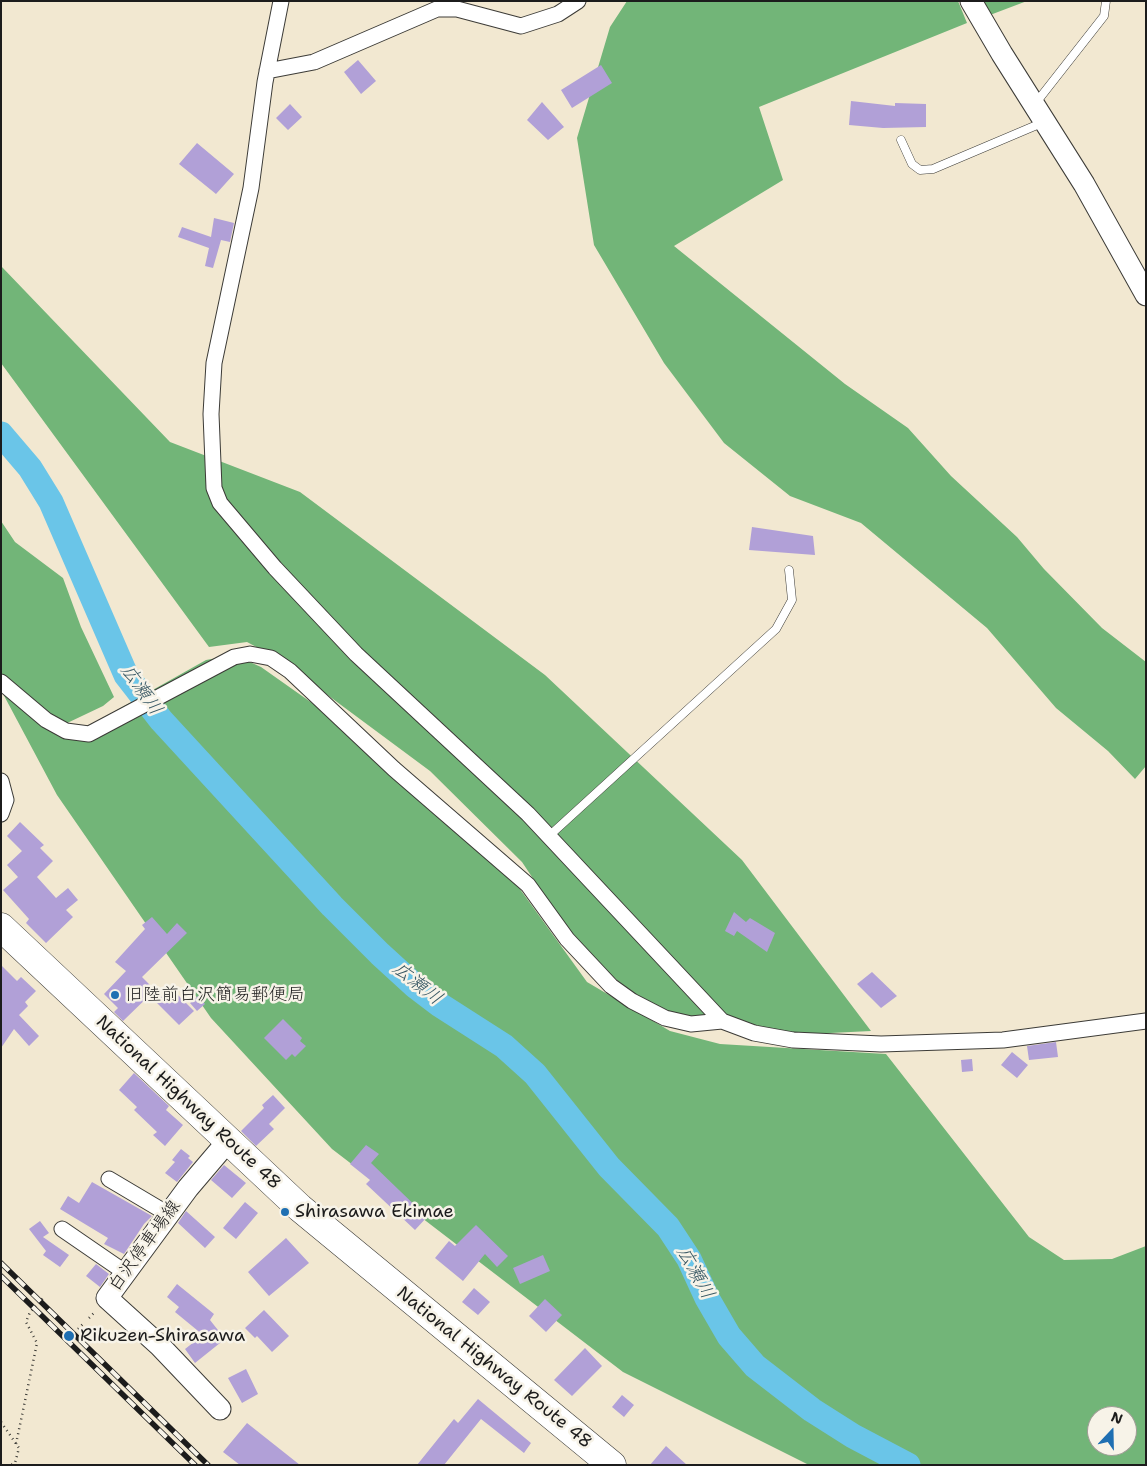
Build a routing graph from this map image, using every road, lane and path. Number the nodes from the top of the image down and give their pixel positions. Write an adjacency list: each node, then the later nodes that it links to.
1 (281, 1): 5 (street)
2 (578, 1): 5 (street)
3 (972, 1): 6 (main road)
4 (1106, 1): 6 (lane)
5 (268, 71): 13 (street)
6 (1039, 114): 7 (lane); 8 (main road)
7 (901, 140)
8 (1146, 295)
9 (789, 570): 13 (lane)
10 (1, 682): 16 (street)
11 (1, 781): 12 (street)
12 (1, 814)
13 (549, 836): 16 (street)
14 (1, 926): 17 (highway, National Highway Route 48)
15 (1146, 1020): 16 (street)
16 (722, 1021)
17 (228, 1142): 19 (main road, 白沢停車場線); 29 (highway, National Highway Route 48)
18 (109, 1178): 19 (street)
19 (168, 1214): 21 (main road, 白沢停車場線)
20 (62, 1229): 21 (street)
21 (126, 1272): 25 (main road, 白沢停車場線)
22 (44, 1297): 27 (path)
23 (83, 1324): 24 (path)
24 (78, 1329)
25 (220, 1409)
26 (1, 1422): 27 (path)
27 (16, 1444): 28 (path)
28 (11, 1465)
29 (612, 1465)

